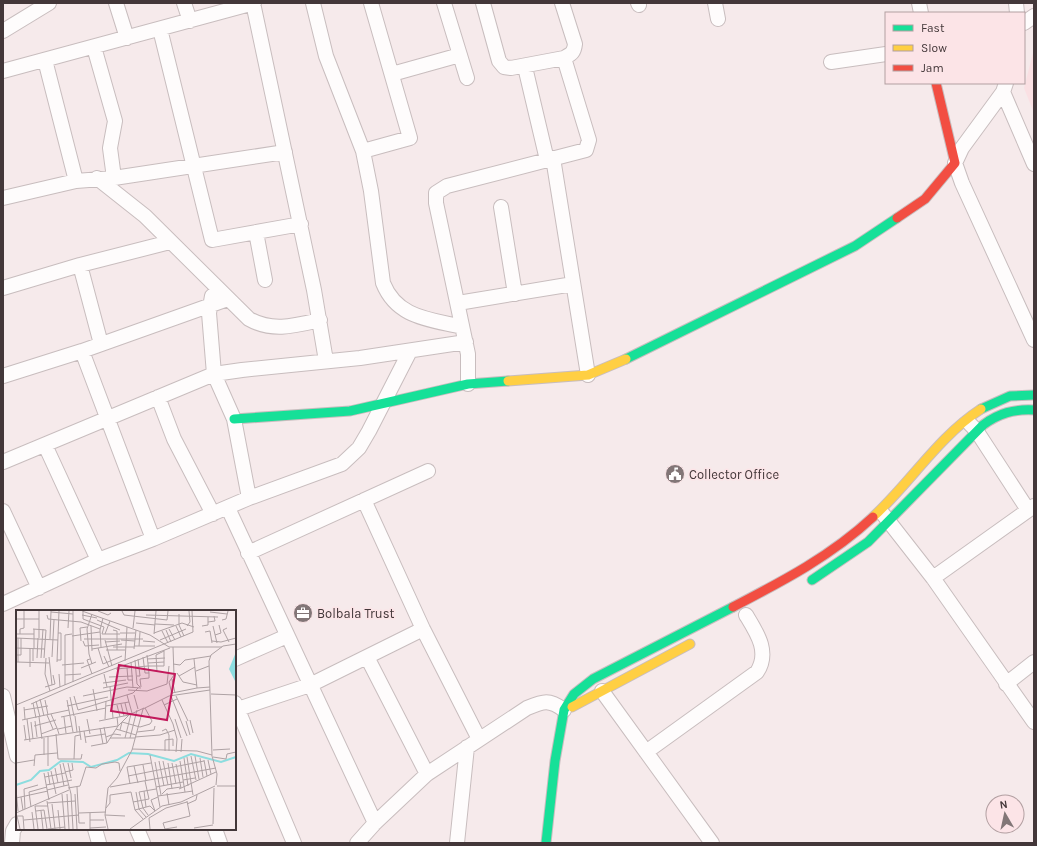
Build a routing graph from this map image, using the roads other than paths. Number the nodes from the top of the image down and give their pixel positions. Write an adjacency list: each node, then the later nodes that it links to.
1 (49, 3): 16 (street)
2 (116, 3): 17 (street)
3 (184, 3): 13 (street)
4 (253, 3): 13 (street); 31 (street)
5 (313, 3): 30 (street)
6 (371, 3): 26 (street)
7 (444, 3): 20 (street)
8 (483, 3): 24 (street)
9 (562, 3): 21 (street)
10 (715, 3): 12 (street)
11 (1034, 16): 14 (street)
12 (718, 19)
13 (190, 21): 15 (street)
14 (1025, 22)
15 (160, 29): 17 (street); 35 (street)
16 (3, 31)
17 (127, 38): 18 (street)
18 (94, 47): 22 (street); 37 (street)
19 (885, 54): 23 (street)
20 (460, 55): 26 (street); 27 (street)
21 (564, 58): 24 (street); 32 (street)
22 (45, 60): 25 (street); 38 (street)
23 (831, 62)
24 (525, 66): 32 (street)
25 (3, 71)
26 (392, 74): 30 (street)
27 (467, 78)
28 (936, 84): 33 (street)
29 (1005, 88): 33 (street); 34 (street)
30 (362, 151): 54 (street)
31 (285, 152): 35 (street); 41 (street)
32 (550, 159): 47 (street); 51 (street)
33 (956, 163): 55 (street); 62 (street)
34 (1034, 164)
35 (194, 166): 37 (street); 42 (street)
36 (97, 178): 37 (street); 38 (street); 43 (street)
37 (114, 178)
38 (76, 181): 39 (street)
39 (3, 198)
40 (501, 207): 49 (street)
41 (300, 224): 42 (street); 53 (street)
42 (256, 232): 45 (street)
43 (170, 242): 44 (street); 46 (street)
44 (80, 265): 48 (street); 57 (street)
45 (265, 280)
46 (213, 284): 50 (street); 52 (street)
47 (574, 284): 49 (street); 62 (street)
48 (3, 288)
49 (515, 294): 51 (street)
50 (228, 299): 52 (street); 53 (street)
51 (458, 303): 54 (street)
52 (210, 305): 57 (street); 61 (street)
53 (320, 320): 60 (street)
54 (462, 326): 56 (street)
55 (1034, 340)
56 (466, 342): 59 (street); 64 (street)
57 (101, 344): 58 (street)
58 (82, 351): 63 (street); 71 (street)
59 (410, 351): 60 (street); 67 (street)
60 (326, 361): 61 (street)
61 (214, 374): 65 (street); 69 (street)
62 (588, 375): 64 (street)
63 (3, 376)
64 (468, 384): 67 (street)
65 (158, 397): 71 (street); 81 (street)
66 (1032, 397): 70 (street)
67 (383, 403): 69 (street); 76 (street)
68 (1034, 410): 72 (street)
69 (234, 419): 76 (street)
70 (965, 419): 72 (street); 82 (street)
71 (107, 420): 73 (street); 83 (street)
72 (976, 430): 79 (street); 82 (street)
73 (45, 445): 74 (street); 85 (street)
74 (3, 462)
75 (428, 471): 77 (street)
76 (249, 498): 78 (street)
77 (364, 500): 84 (street); 91 (street)
78 (228, 508): 81 (street); 84 (street)
79 (1031, 508): 86 (street)
80 (3, 511): 88 (street)
81 (213, 514): 83 (street)
82 (884, 516): 86 (street); 87 (street); 102 (street)
83 (153, 539): 85 (street)
84 (248, 552): 92 (street)
85 (98, 560): 88 (street)
86 (933, 578): 97 (street)
87 (803, 585)
88 (39, 588): 89 (street)
89 (3, 604)
90 (746, 615): 107 (street)
91 (423, 629): 94 (street); 104 (street)
92 (287, 636): 95 (street); 98 (street)
93 (700, 638): 99 (street)
94 (367, 657): 98 (street); 108 (street)
95 (236, 659)
96 (1034, 662): 97 (street)
97 (1006, 684): 103 (street)
98 (310, 685): 101 (street); 109 (street)
99 (602, 692): 102 (street); 107 (street)
100 (3, 696): 106 (street)
101 (236, 706): 119 (street)
102 (564, 710): 104 (street); 121 (street)
103 (1034, 722)
104 (479, 739): 105 (street)
105 (467, 747): 108 (street); 120 (street)
106 (13, 750)
107 (646, 752): 122 (street)
108 (427, 774): 109 (street)
109 (375, 823): 114 (street)
110 (16, 825): 115 (street)
111 (94, 830): 116 (street)
112 (137, 830): 117 (street)
113 (215, 830): 118 (street)
114 (362, 840)
115 (12, 843)
116 (99, 843)
117 (143, 843)
118 (220, 843)
119 (294, 843)
120 (457, 843)
121 (546, 843)
122 (712, 843)

